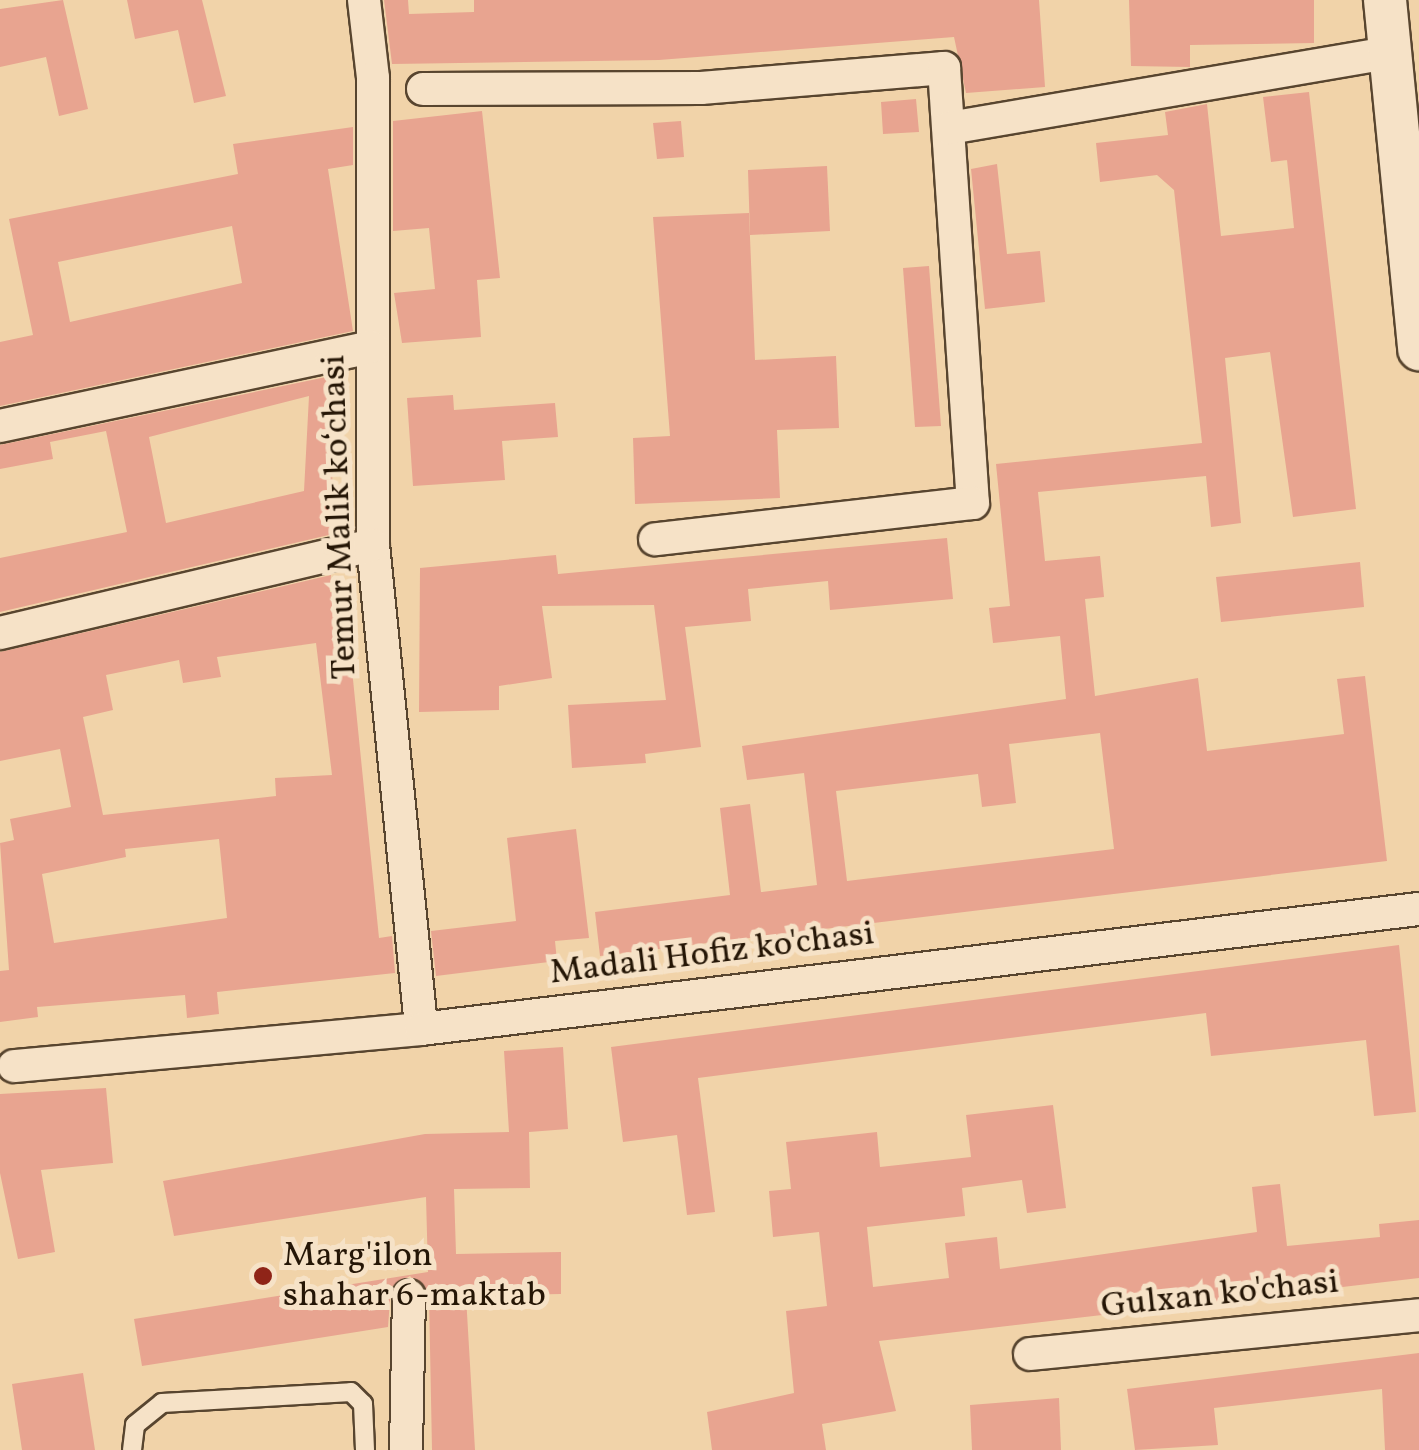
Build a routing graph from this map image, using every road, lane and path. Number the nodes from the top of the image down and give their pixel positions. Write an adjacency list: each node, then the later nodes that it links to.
1 (364, 0): 6 (street, Temur Malik koʻchasi)
2 (1384, 0): 3 (street)
3 (1390, 53): 5 (street); 7 (street)
4 (423, 89): 5 (street)
5 (949, 128): 9 (street)
6 (372, 347): 8 (street); 10 (street, Temur Malik koʻchasi)
7 (1419, 348)
8 (0, 426)
9 (655, 539)
10 (374, 545): 11 (street); 13 (street, Temur Malik koʻchasi)
11 (0, 633)
12 (1419, 909): 13 (street, Madali Hofiz ko'chasi)
13 (421, 1029): 14 (street, Madali Hofiz ko'chasi)
14 (14, 1066)
15 (410, 1296): 20 (street)
16 (1419, 1316): 17 (street, Gulxan ko'chasi)
17 (1030, 1354)
18 (132, 1450): 19 (lane)
19 (365, 1450)
20 (406, 1450)

